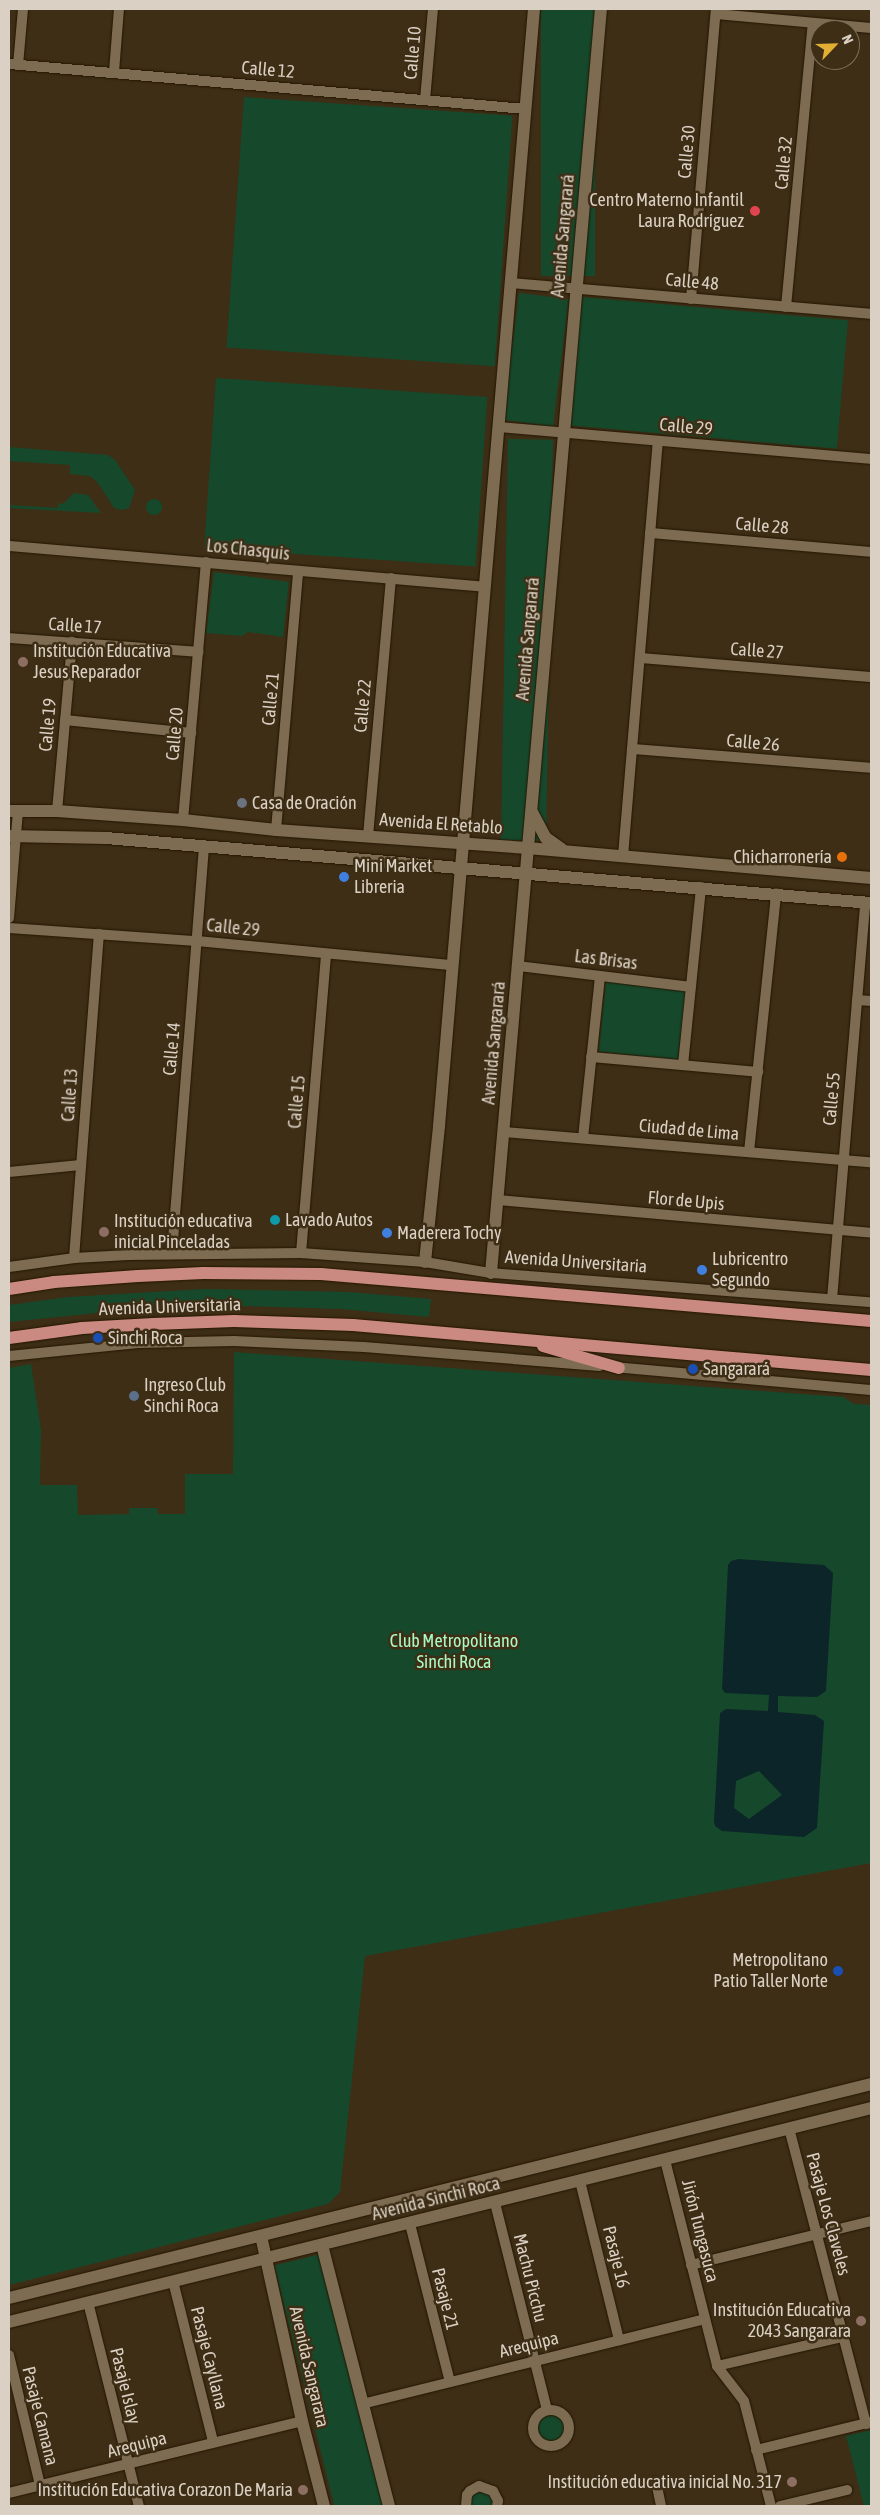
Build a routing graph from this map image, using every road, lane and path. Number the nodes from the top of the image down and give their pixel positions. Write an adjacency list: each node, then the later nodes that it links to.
1 (23, 9): 9 (street)
2 (119, 9): 10 (street)
3 (433, 9): 11 (street, Calle 10)
4 (534, 9): 12 (main road)
5 (601, 9): 14 (main road, Avenida Sangarará)
6 (716, 11): 7 (street); 15 (street, Calle 30)
7 (810, 23)
8 (810, 55): 16 (street, Calle 32)
9 (13, 64): 10 (street, Calle 12)
10 (114, 72): 11 (street, Calle 12)
11 (425, 100): 12 (street, Calle 12)
12 (525, 109): 13 (main road)
13 (510, 283): 14 (street, Calle 48); 18 (main road)
14 (576, 288): 15 (street, Calle 48); 19 (main road, Avenida Sangarará)
15 (691, 299): 16 (street, Calle 48)
16 (786, 307): 17 (street, Calle 48)
17 (871, 314)
18 (498, 427): 19 (street, Calle 29); 28 (main road)
19 (562, 433): 20 (street, Calle 29); 38 (main road, Avenida Sangarará)
20 (658, 441): 21 (street, Calle 29); 22 (street)
21 (871, 459)
22 (650, 533): 24 (street, Calle 28); 32 (street)
23 (9, 546): 25 (street, Los Chasquis)
24 (871, 552)
25 (206, 562): 26 (street, Los Chasquis); 31 (street, Calle 20)
26 (298, 571): 27 (street, Los Chasquis); 42 (street, Calle 21)
27 (391, 578): 28 (street, Los Chasquis); 44 (street, Calle 22)
28 (485, 586): 45 (main road)
29 (9, 638): 30 (street, Calle 17)
30 (72, 642): 31 (street, Calle 17); 34 (street, Calle 19)
31 (198, 652): 35 (street, Calle 20)
32 (640, 658): 33 (street, Calle 27); 36 (street)
33 (871, 677)
34 (65, 720): 35 (street); 40 (street, Calle 19)
35 (191, 733): 41 (street, Calle 20)
36 (632, 749): 37 (street, Calle 26); 49 (street)
37 (871, 768)
38 (531, 810): 47 (main road, Avenida Sangarará); 48 (main road)
39 (13, 811): 40 (main road, Avenida El Retablo); 43 (street)
40 (56, 811): 41 (main road, Avenida El Retablo)
41 (183, 820): 42 (main road, Avenida El Retablo)
42 (276, 830): 44 (main road, Avenida El Retablo)
43 (12, 836): 46 (main road); 56 (street)
44 (368, 836): 45 (main road, Avenida El Retablo)
45 (463, 842): 47 (main road, Avenida El Retablo); 50 (main road)
46 (204, 846): 50 (main road); 59 (street, Calle 14)
47 (528, 848): 48 (main road, Avenida El Retablo); 51 (main road, Avenida Sangarará)
48 (567, 851): 49 (main road, Avenida El Retablo)
49 (623, 856): 52 (main road, Avenida El Retablo)
50 (461, 868): 51 (main road); 61 (main road)
51 (526, 873): 53 (main road); 62 (main road, Avenida Sangarará)
52 (871, 878)
53 (701, 887): 54 (main road); 64 (street)
54 (776, 893): 55 (main road); 69 (street)
55 (868, 902): 65 (street, Calle 55)
56 (9, 918)
57 (9, 928): 58 (street, Calle 29)
58 (99, 934): 59 (street, Calle 29); 75 (street, Calle 13)
59 (197, 940): 60 (street, Calle 29); 80 (street, Calle 14)
60 (326, 954): 61 (street, Calle 29); 81 (street, Calle 15)
61 (453, 965): 83 (main road)
62 (518, 966): 63 (street, Las Brisas); 70 (main road, Avenida Sangarará)
63 (600, 976): 64 (street, Las Brisas); 67 (street)
64 (691, 987): 68 (street)
65 (857, 1000): 66 (street); 73 (street, Calle 55)
66 (871, 1001)
67 (592, 1057): 68 (street); 71 (street)
68 (683, 1065): 69 (street)
69 (758, 1072): 72 (street)
70 (503, 1132): 71 (street, Ciudad de Lima); 77 (main road, Avenida Sangarará)
71 (583, 1138): 72 (street, Ciudad de Lima)
72 (750, 1152): 73 (street, Ciudad de Lima)
73 (844, 1160): 74 (street, Ciudad de Lima); 78 (street, Calle 55)
74 (871, 1162)
75 (81, 1165): 76 (street); 82 (street, Calle 13)
76 (9, 1172)
77 (497, 1200): 78 (street, Flor de Upis); 85 (main road, Avenida Sangarará)
78 (838, 1230): 79 (street, Flor de Upis); 87 (street, Calle 55)
79 (871, 1233)
80 (172, 1253): 81 (street, Avenida Universitaria); 82 (street, Avenida Universitaria)
81 (300, 1254): 83 (street, Avenida Universitaria)
82 (74, 1258): 84 (street, Avenida Universitaria)
83 (425, 1262): 85 (street, Avenida Universitaria)
84 (9, 1268)
85 (491, 1273): 87 (street, Avenida Universitaria)
86 (9, 1289): 89 (main road, Avenida Universitaria)
87 (832, 1299): 88 (street, Avenida Universitaria)
88 (871, 1302)
89 (871, 1321)
90 (9, 1338): 91 (main road, Avenida Universitaria)
91 (532, 1340): 93 (main road); 94 (main road, Avenida Universitaria)
92 (9, 1356): 93 (street, Avenida Universitaria)
93 (619, 1368): 95 (street, Avenida Universitaria)
94 (871, 1370)
95 (871, 1390)
96 (871, 2084): 102 (main road, Avenida Sinchi Roca)
97 (871, 2108): 98 (main road, Avenida Sinchi Roca)
98 (789, 2128): 99 (main road, Avenida Sinchi Roca); 106 (street, Pasaje Los Claveles)
99 (665, 2160): 100 (main road, Avenida Sinchi Roca); 110 (street, Jirón Tungasuca)
100 (580, 2181): 101 (main road, Avenida Sinchi Roca); 117 (street, Pasaje 16)
101 (495, 2202): 104 (main road, Avenida Sinchi Roca); 119 (street, Machu Picchu)
102 (356, 2212): 105 (main road); 107 (main road, Avenida Sinchi Roca)
103 (871, 2221): 106 (street)
104 (410, 2224): 105 (main road, Avenida Sinchi Roca); 121 (street, Pasaje 21)
105 (364, 2235): 108 (main road, Avenida Sinchi Roca)
106 (816, 2235): 110 (street); 116 (street, Pasaje Los Claveles)
107 (261, 2236): 109 (main road, Avenida Sangarara); 112 (main road, Avenida Sinchi Roca)
108 (322, 2245): 109 (main road, Avenida Sinchi Roca); 122 (main road)
109 (266, 2258): 111 (main road, Avenida Sinchi Roca); 124 (main road, Avenida Sangarara)
110 (691, 2265): 114 (street, Jirón Tungasuca)
111 (173, 2281): 113 (main road, Avenida Sinchi Roca); 126 (street, Pasaje Cayllana)
112 (9, 2298)
113 (88, 2302): 115 (main road, Avenida Sinchi Roca); 128 (street, Pasaje Islay)
114 (705, 2319): 117 (street, Arequipa); 120 (street, Jirón Tungasuca)
115 (9, 2322)
116 (843, 2337): 120 (street); 125 (street, Pasaje Los Claveles)
117 (619, 2340): 119 (street, Arequipa)
118 (9, 2355): 130 (street, Pasaje Camana)
119 (534, 2361): 121 (street, Arequipa); 123 (street, Machu Picchu)
120 (717, 2366): 127 (street, Jirón Tungasuca)
121 (450, 2382): 122 (street, Arequipa)
122 (362, 2404): 135 (main road)
123 (547, 2410)
124 (302, 2421): 126 (street, Arequipa); 134 (main road, Avenida Sangarara)
125 (868, 2423): 127 (street)
126 (213, 2442): 128 (street, Arequipa)
127 (756, 2450): 139 (street, Jirón Tungasuca)
128 (127, 2464): 130 (street, Arequipa); 133 (street, Pasaje Islay)
129 (656, 2482): 138 (street)
130 (40, 2485): 132 (street, Arequipa)
131 (847, 2490): 140 (street)
132 (9, 2493)
133 (139, 2506)
134 (324, 2506)
135 (389, 2506)
136 (466, 2506): 137 (street)
137 (497, 2506)
138 (662, 2506)
139 (771, 2506)
140 (780, 2506)

